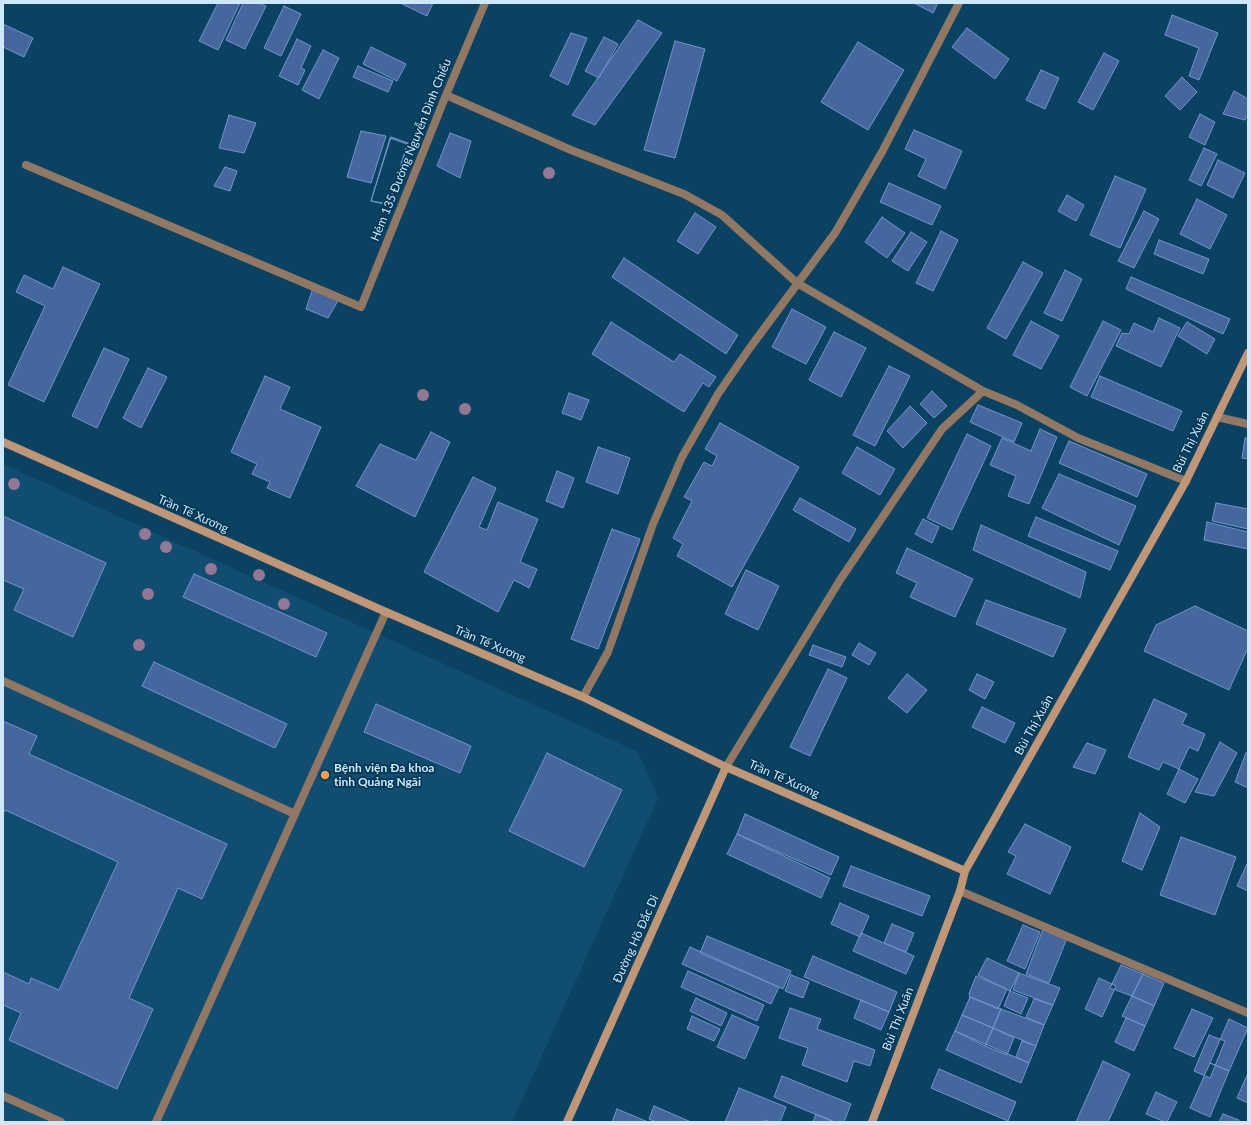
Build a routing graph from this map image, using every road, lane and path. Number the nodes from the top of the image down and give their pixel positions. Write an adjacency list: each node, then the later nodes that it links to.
1 (485, 3): 3 (street, Hẻm 135 Đường Nguyễn Đình Chiểu)
2 (959, 3): 5 (street)
3 (446, 95): 4 (street, Hẻm 135 Đường Nguyễn Đình Chiểu); 5 (street)
4 (26, 165)
5 (797, 283): 7 (street); 14 (street)
6 (1248, 353): 8 (street, Bùi Thị Xuân)
7 (983, 391): 11 (street); 15 (street)
8 (1217, 417): 9 (street); 11 (street, Bùi Thị Xuân)
9 (1248, 424)
10 (3, 442): 12 (street, Trần Tế Xương)
11 (1186, 481): 17 (street, Bùi Thị Xuân)
12 (386, 612): 14 (street, Trần Tế Xương); 16 (street)
13 (3, 681): 16 (street)
14 (583, 697): 15 (street, Trần Tế Xương)
15 (726, 767): 17 (street, Trần Tế Xương); 23 (street, Đường Hồ Đắc Di)
16 (295, 814): 22 (street)
17 (965, 871): 18 (street, Bùi Thị Xuân)
18 (960, 891): 19 (street); 24 (street, Bùi Thị Xuân)
19 (1248, 1013)
20 (3, 1096): 21 (street)
21 (61, 1122)
22 (156, 1122)
23 (567, 1122)
24 (872, 1122)

